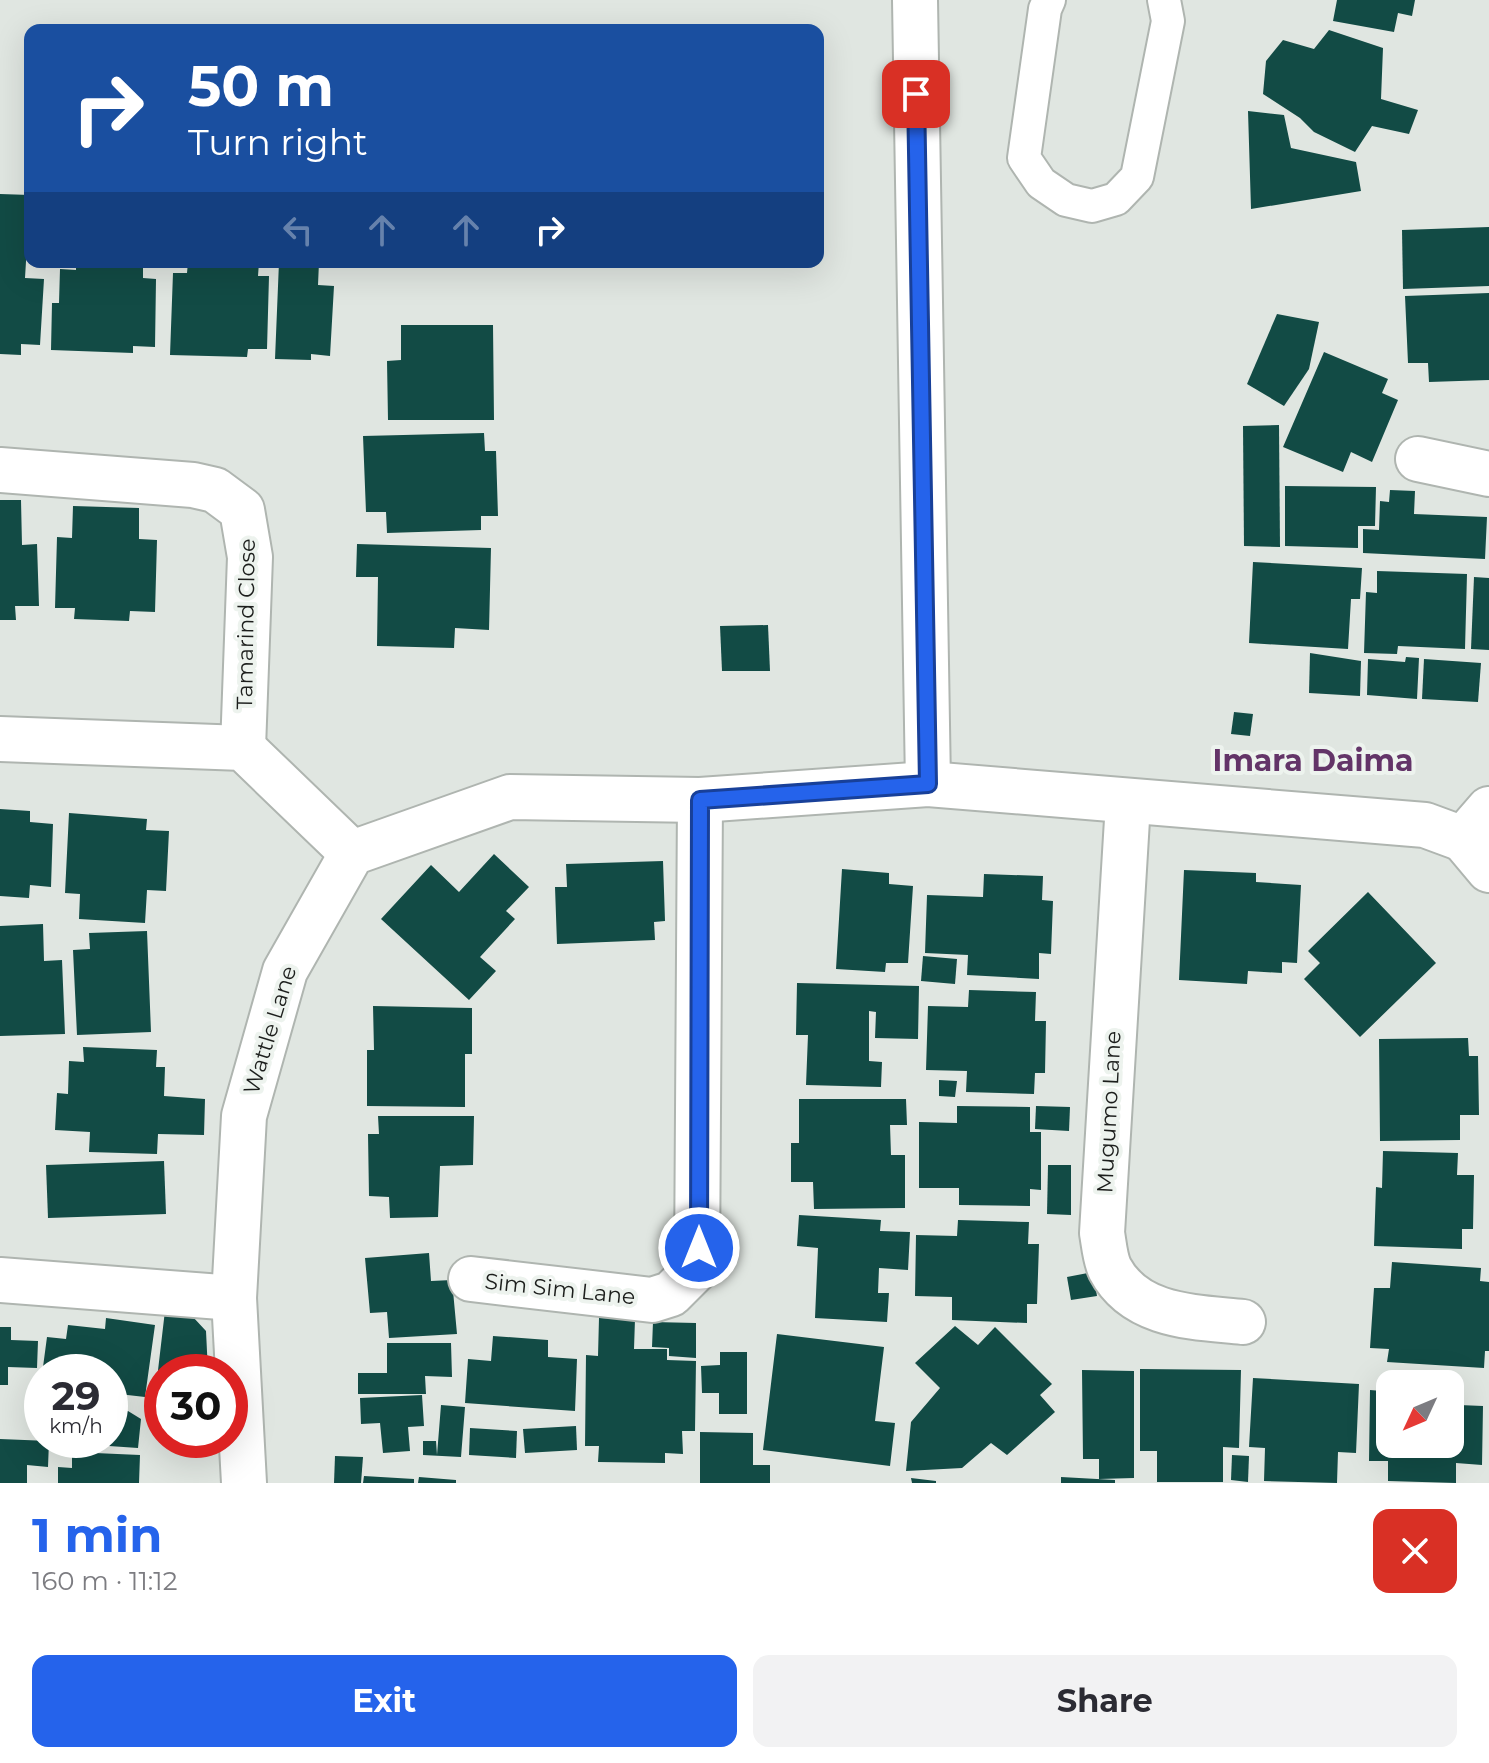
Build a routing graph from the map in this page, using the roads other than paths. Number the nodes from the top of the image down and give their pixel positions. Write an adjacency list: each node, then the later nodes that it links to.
1 (915, 0): 9 (street)
2 (1049, 0): 3 (lane)
3 (1164, 0)
4 (1418, 459): 6 (street)
5 (0, 470): 8 (street, Tamarind Close)
6 (1489, 474)
7 (0, 739): 8 (street)
8 (243, 748): 13 (street)
9 (928, 784): 10 (street); 11 (street)
10 (700, 800): 13 (street); 14 (street, Sim Sim Lane)
11 (1128, 803): 12 (street); 17 (street, Mugumo Lane)
12 (1480, 839)
13 (352, 853): 16 (street, Wattle Lane)
14 (471, 1279)
15 (0, 1280): 16 (street)
16 (234, 1298): 18 (street, Wattle Lane)
17 (1243, 1322)
18 (244, 1483)

